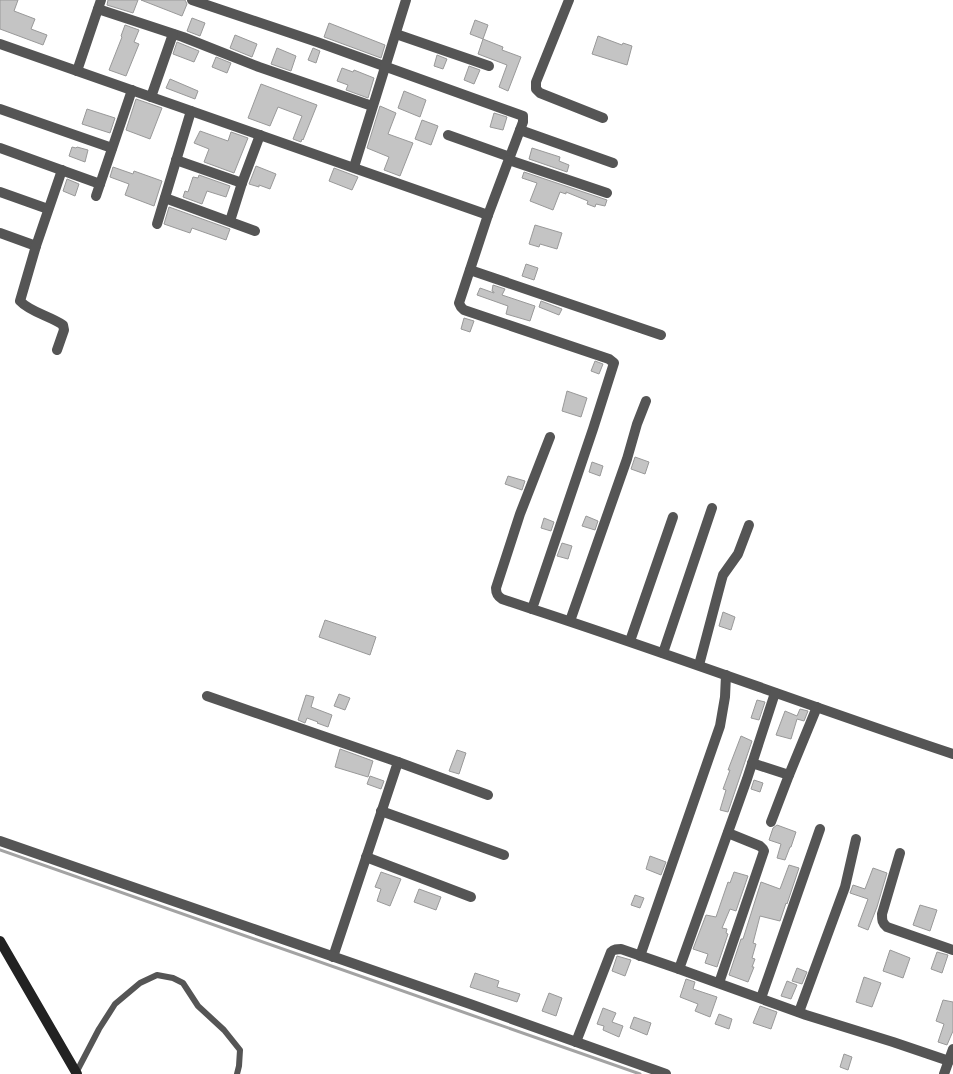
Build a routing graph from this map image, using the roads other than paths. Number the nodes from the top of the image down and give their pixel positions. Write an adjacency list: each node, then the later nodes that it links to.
1 (192, 0): 9 (street)
2 (406, 0): 6 (street)
3 (569, 0): 16 (street)
4 (99, 5): 5 (street); 10 (street)
5 (173, 34): 12 (street); 13 (street)
6 (396, 34): 8 (street); 9 (street)
7 (0, 44): 10 (street)
8 (489, 66)
9 (385, 67): 13 (street); 17 (street)
10 (77, 71): 11 (street)
11 (132, 90): 12 (street); 21 (street)
12 (151, 97): 15 (street)
13 (372, 106): 25 (street)
14 (0, 109): 21 (street)
15 (191, 110): 18 (street); 23 (street)
16 (603, 118)
17 (520, 130): 22 (street); 24 (street)
18 (260, 135): 25 (street); 27 (street)
19 (448, 135): 22 (street)
20 (0, 148): 26 (street)
21 (112, 148): 28 (street)
22 (510, 159): 30 (street); 34 (street)
23 (176, 160): 27 (street); 32 (street)
24 (613, 163)
25 (354, 167): 34 (street)
26 (62, 170): 28 (street); 33 (street)
27 (242, 183): 35 (street)
28 (100, 184): 31 (street)
29 (0, 192): 33 (street)
30 (607, 193)
31 (96, 196)
32 (164, 198): 35 (street); 36 (street)
33 (48, 210): 39 (street)
34 (488, 215): 40 (street)
35 (230, 221): 37 (street)
36 (157, 224)
37 (256, 231)
38 (0, 233): 39 (street)
39 (36, 246): 42 (street)
40 (470, 270): 41 (street); 48 (street)
41 (661, 335)
42 (57, 350)
43 (646, 401): 49 (street)
44 (550, 437): 48 (street)
45 (712, 508): 51 (street)
46 (672, 518): 50 (street)
47 (749, 525): 52 (street)
48 (532, 608): 49 (street)
49 (570, 621): 50 (street)
50 (630, 641): 51 (street)
51 (663, 653): 52 (street)
52 (699, 665): 53 (street)
53 (726, 675): 54 (street); 74 (street)
54 (776, 692): 56 (street); 59 (street)
55 (207, 696): 58 (street)
56 (816, 707): 57 (street); 60 (street)
57 (953, 754)
58 (398, 762): 61 (street); 62 (street)
59 (752, 763): 60 (street); 65 (street)
60 (789, 775): 63 (street)
61 (488, 795)
62 (381, 811): 69 (street); 70 (street)
63 (772, 822)
64 (820, 829): 78 (street)
65 (728, 833): 76 (street); 77 (street)
66 (856, 839): 79 (street)
67 (0, 841): 75 (street)
68 (900, 853): 73 (street)
69 (504, 856)
70 (366, 857): 71 (street); 75 (street)
71 (471, 898)
72 (0, 941): 82 (main road)
73 (953, 950)
74 (640, 956): 76 (street); 80 (street)
75 (333, 957): 80 (street)
76 (679, 969): 77 (street)
77 (719, 983): 78 (street)
78 (760, 998): 79 (street)
79 (799, 1012): 81 (street)
80 (576, 1042): 84 (street)
81 (952, 1054): 85 (street)
82 (77, 1073): 83 (lane)
83 (237, 1074)
84 (666, 1074)
85 (944, 1074)

